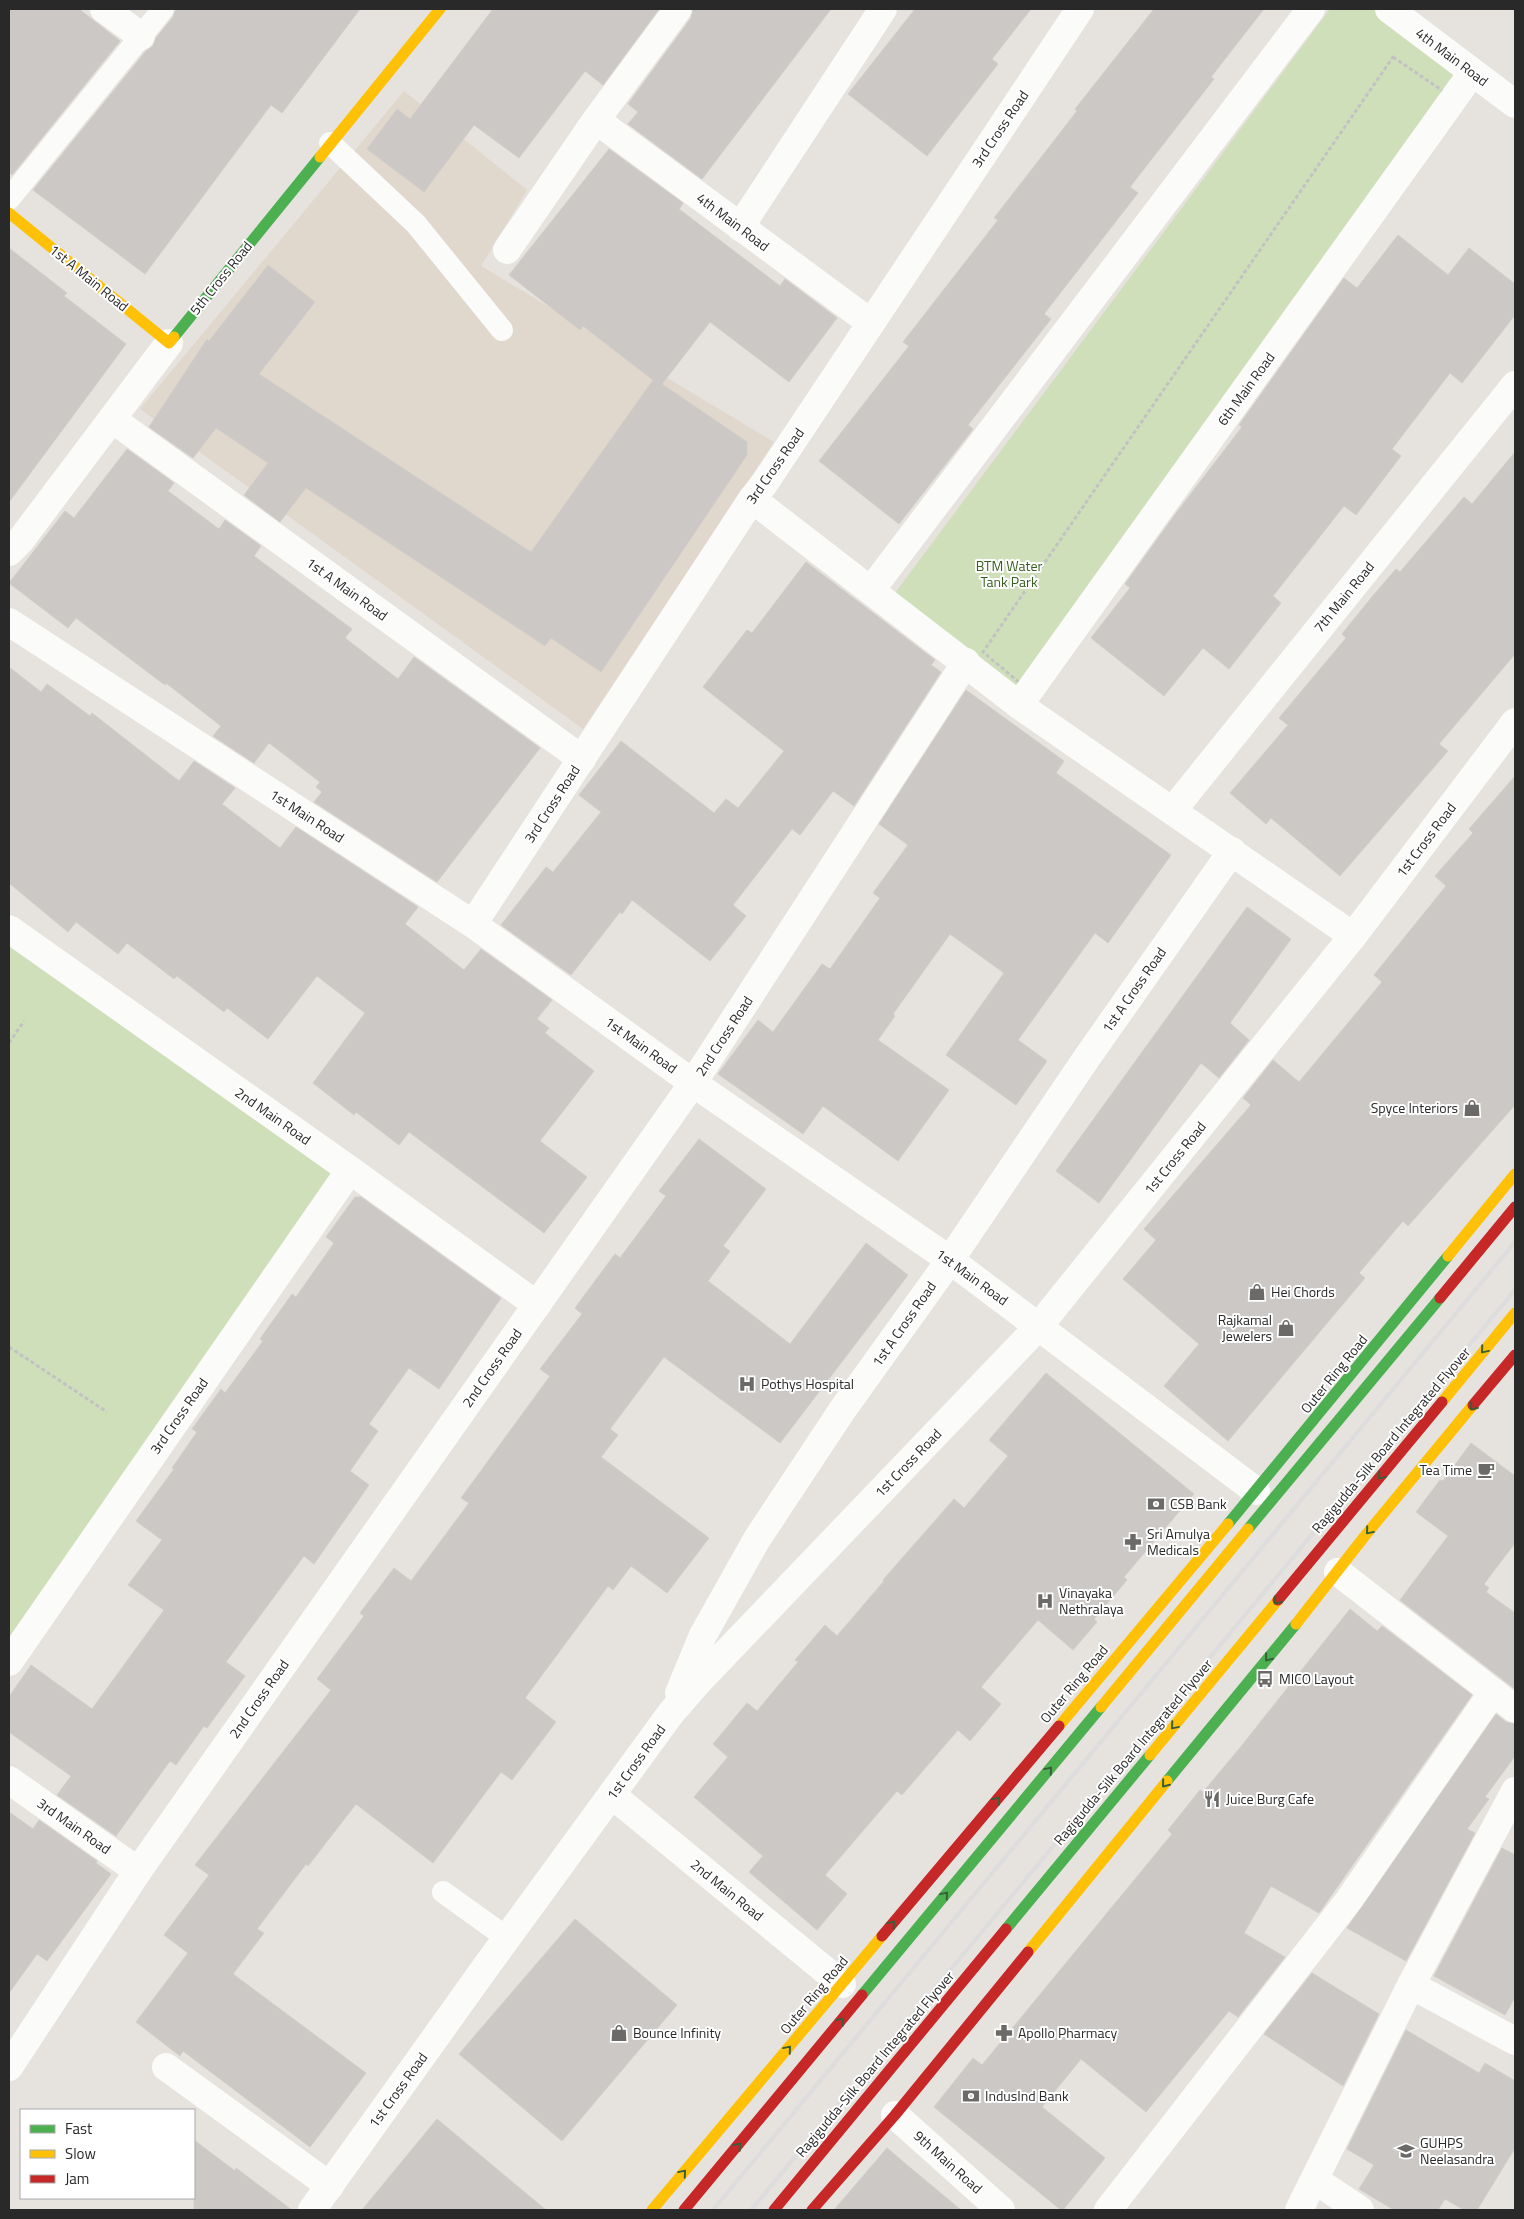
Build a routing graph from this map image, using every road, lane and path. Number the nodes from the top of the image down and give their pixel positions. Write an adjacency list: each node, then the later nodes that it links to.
1 (104, 9): 9 (street)
2 (163, 9): 9 (lane)
3 (440, 9): 14 (main road, 5th Cross Road)
4 (678, 9): 13 (street)
5 (883, 9): 17 (street)
6 (1080, 9): 19 (street, 3rd Cross Road)
7 (1311, 9): 26 (street)
8 (1388, 9): 10 (street, 4th Main Road)
9 (141, 36): 15 (lane)
10 (1472, 73): 12 (street, 4th Main Road); 29 (street, 6th Main Road)
11 (1446, 93): 11 (path)
12 (1515, 104)
13 (596, 120): 17 (street, 4th Main Road); 18 (street)
14 (330, 143): 20 (lane); 21 (main road, 5th Cross Road)
15 (9, 199)
16 (9, 213): 21 (main road, 1st A Main Road)
17 (740, 227): 19 (street, 4th Main Road)
18 (507, 250)
19 (871, 323): 24 (street, 3rd Cross Road)
20 (502, 330)
21 (169, 343): 23 (street, 5th Cross Road)
22 (1515, 385): 32 (street, 7th Main Road)
23 (112, 419): 25 (street, 5th Cross Road); 31 (street, 1st A Main Road)
24 (752, 499): 26 (street); 31 (street, 3rd Cross Road)
25 (13, 541)
26 (871, 590): 28 (street)
27 (9, 622): 34 (street, 1st Main Road)
28 (966, 662): 29 (street); 39 (street, 2nd Cross Road)
29 (1019, 705): 32 (street)
30 (1515, 722): 36 (street, 1st Cross Road)
31 (582, 759): 34 (street, 3rd Cross Road)
32 (1173, 810): 33 (street)
33 (1232, 850): 36 (street); 43 (street, 1st A Cross Road)
34 (473, 924): 39 (street, 1st Main Road)
35 (9, 929): 40 (street, 2nd Main Road)
36 (1353, 936): 46 (street, 1st Cross Road)
37 (24, 1021): 38 (path)
38 (9, 1043)
39 (693, 1083): 43 (street, 1st Main Road); 44 (street, 2nd Cross Road)
40 (350, 1170): 44 (street, 2nd Main Road); 52 (street, 3rd Cross Road)
41 (1515, 1174): 50 (main road, Outer Ring Road)
42 (1515, 1206): 72 (main road, one-way to 42)
43 (950, 1260): 46 (street, 1st Main Road); 55 (street, 1st A Cross Road)
44 (536, 1305): 59 (street, 2nd Cross Road)
45 (1515, 1313): 73 (main road, Ragigudda-Silk Board Integrated Flyover, one-way to 73)
46 (1039, 1326): 50 (street, 1st Main Road); 55 (street, 1st Cross Road)
47 (9, 1347): 49 (path)
48 (1515, 1355): 51 (main road, one-way to 51)
49 (106, 1412)
50 (1256, 1491): 62 (main road, Outer Ring Road, one-way to 50)
51 (1338, 1572): 53 (street); 67 (main road, one-way to 67)
52 (9, 1662)
53 (1493, 1692): 54 (street); 76 (street)
54 (1515, 1709)
55 (671, 1713): 58 (street, 1st Cross Road)
56 (9, 1780): 59 (street, 3rd Main Road)
57 (1515, 1791): 63 (street)
58 (612, 1795): 61 (street, 1st Cross Road); 62 (street, 2nd Main Road)
59 (138, 1872): 65 (street, 2nd Cross Road)
60 (443, 1892): 61 (lane)
61 (507, 1938): 69 (street, 1st Cross Road)
62 (842, 1984): 71 (main road, Outer Ring Road, one-way to 62)
63 (1411, 1985): 64 (street); 68 (street)
64 (1515, 2041)
65 (9, 2067)
66 (166, 2067): 69 (street)
67 (895, 2115): 74 (main road); 75 (street, 9th Main Road)
68 (1315, 2180): 77 (street); 78 (street)
69 (330, 2186): 70 (street, 1st Cross Road)
70 (312, 2210)
71 (652, 2210)
72 (684, 2210)
73 (774, 2210)
74 (812, 2210)
75 (1001, 2210)
76 (1108, 2210)
77 (1299, 2210)
78 (1360, 2210)

